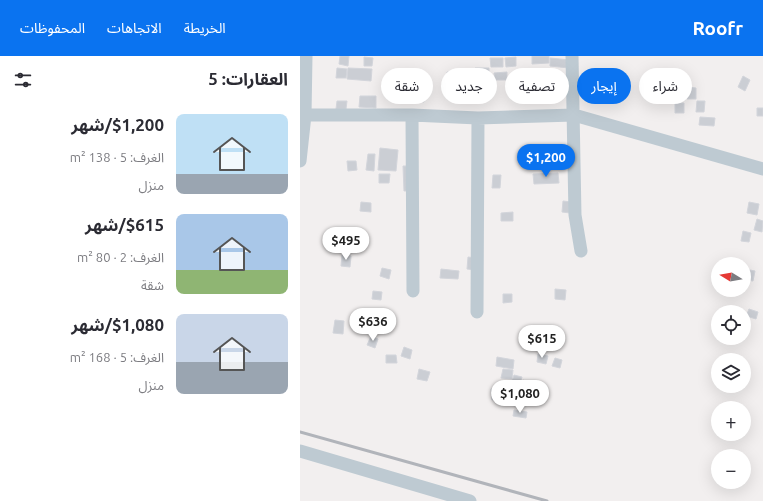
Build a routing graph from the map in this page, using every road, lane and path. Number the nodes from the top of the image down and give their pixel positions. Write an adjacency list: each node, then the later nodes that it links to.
1 (306, 56): 5 (street)
2 (572, 56): 4 (street)
3 (412, 115): 5 (street); 6 (street); 10 (street)
4 (574, 115): 6 (street); 8 (street); 9 (street)
5 (305, 116): 7 (street)
6 (478, 118): 11 (street)
7 (300, 160)
8 (763, 169)
9 (581, 251)
10 (413, 291)
11 (477, 312)
12 (300, 451): 13 (street)
13 (470, 501)

